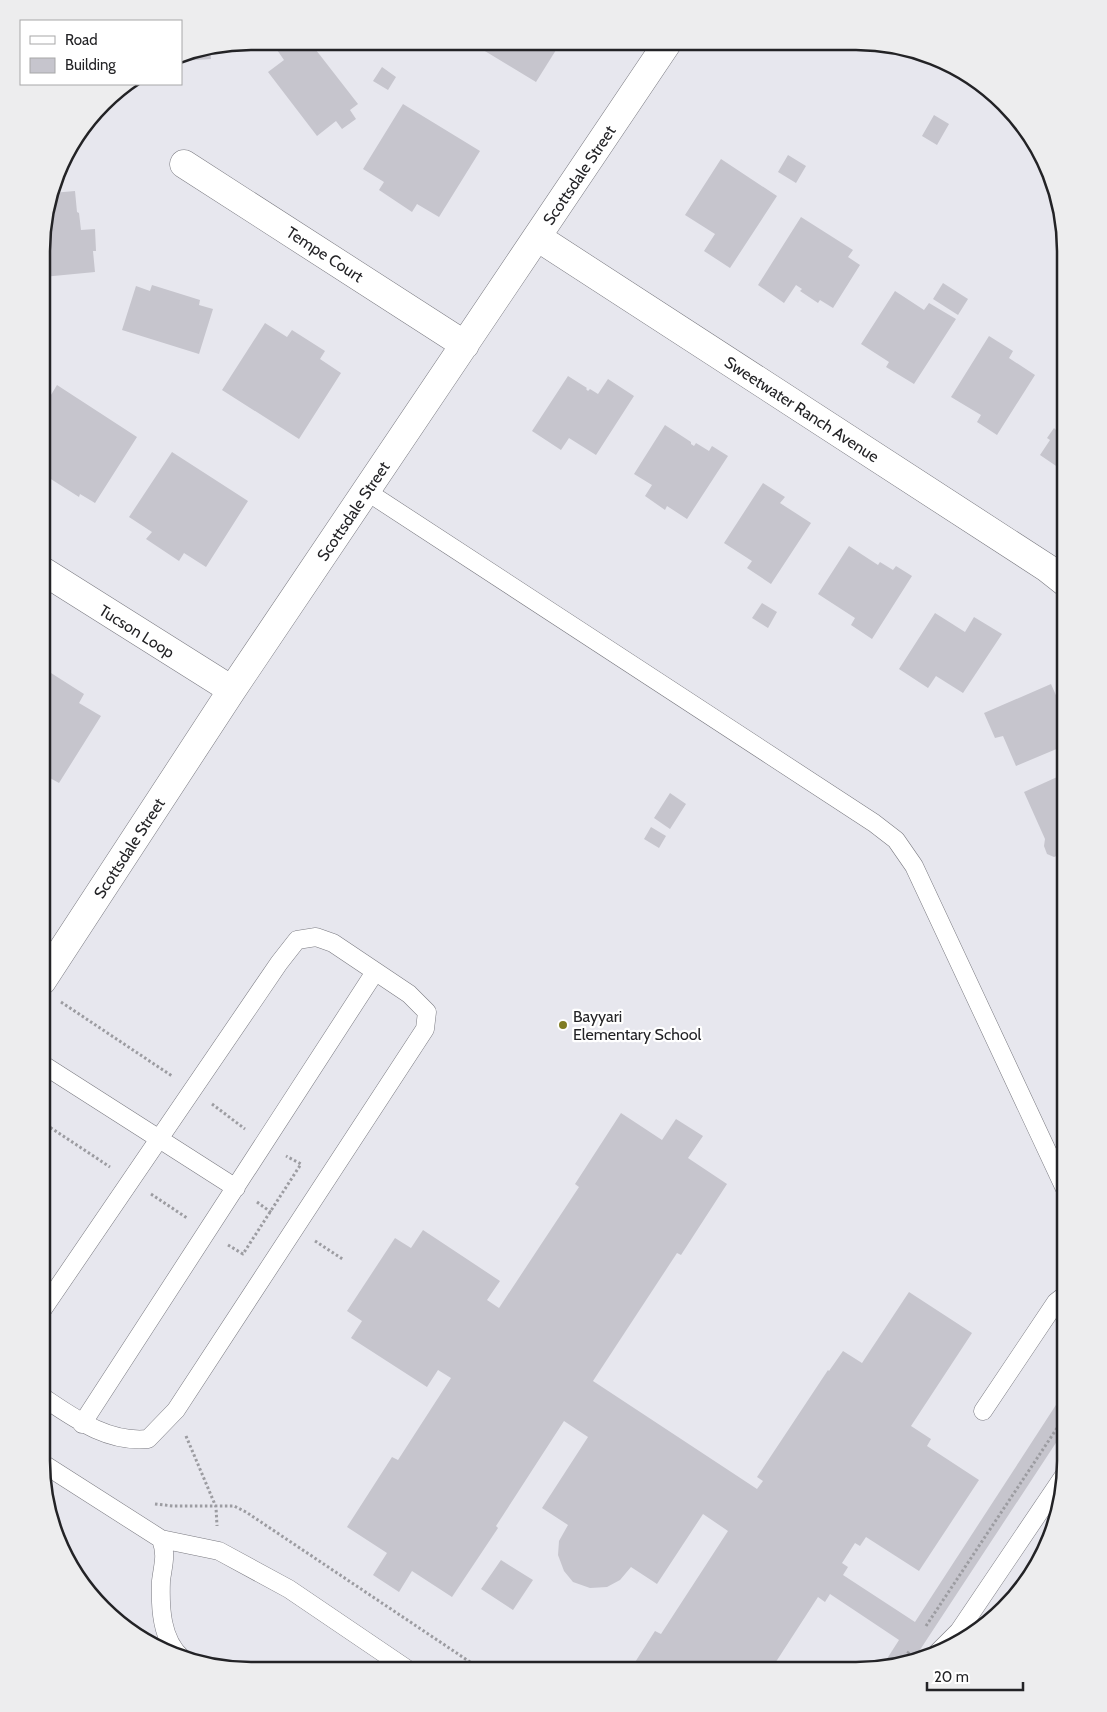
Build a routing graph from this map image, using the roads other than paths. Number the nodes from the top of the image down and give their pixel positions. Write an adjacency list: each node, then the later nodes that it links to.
1 (663, 50): 3 (street, Scottsdale Street)
2 (184, 164): 4 (street, Tempe Court)
3 (537, 237): 4 (street, Scottsdale Street); 7 (street, Sweetwater Ranch Avenue)
4 (465, 345): 5 (street, Scottsdale Street)
5 (366, 491): 8 (street, Scottsdale Street); 13 (lane)
6 (50, 576): 8 (street, Tucson Loop)
7 (1057, 576)
8 (232, 690): 9 (street, Scottsdale Street)
9 (50, 969)
10 (375, 972): 12 (lane); 14 (lane); 19 (lane)
11 (50, 1069): 12 (lane)
12 (159, 1138): 14 (lane); 15 (lane)
13 (1057, 1172)
14 (236, 1188): 19 (lane)
15 (50, 1300)
16 (1057, 1301): 18 (lane)
17 (50, 1402): 19 (lane)
18 (983, 1411)
19 (82, 1424)
20 (50, 1467): 22 (lane)
21 (1055, 1490): 23 (lane)
22 (161, 1539): 24 (lane); 25 (lane)
23 (962, 1631)
24 (173, 1646)
25 (394, 1662)

